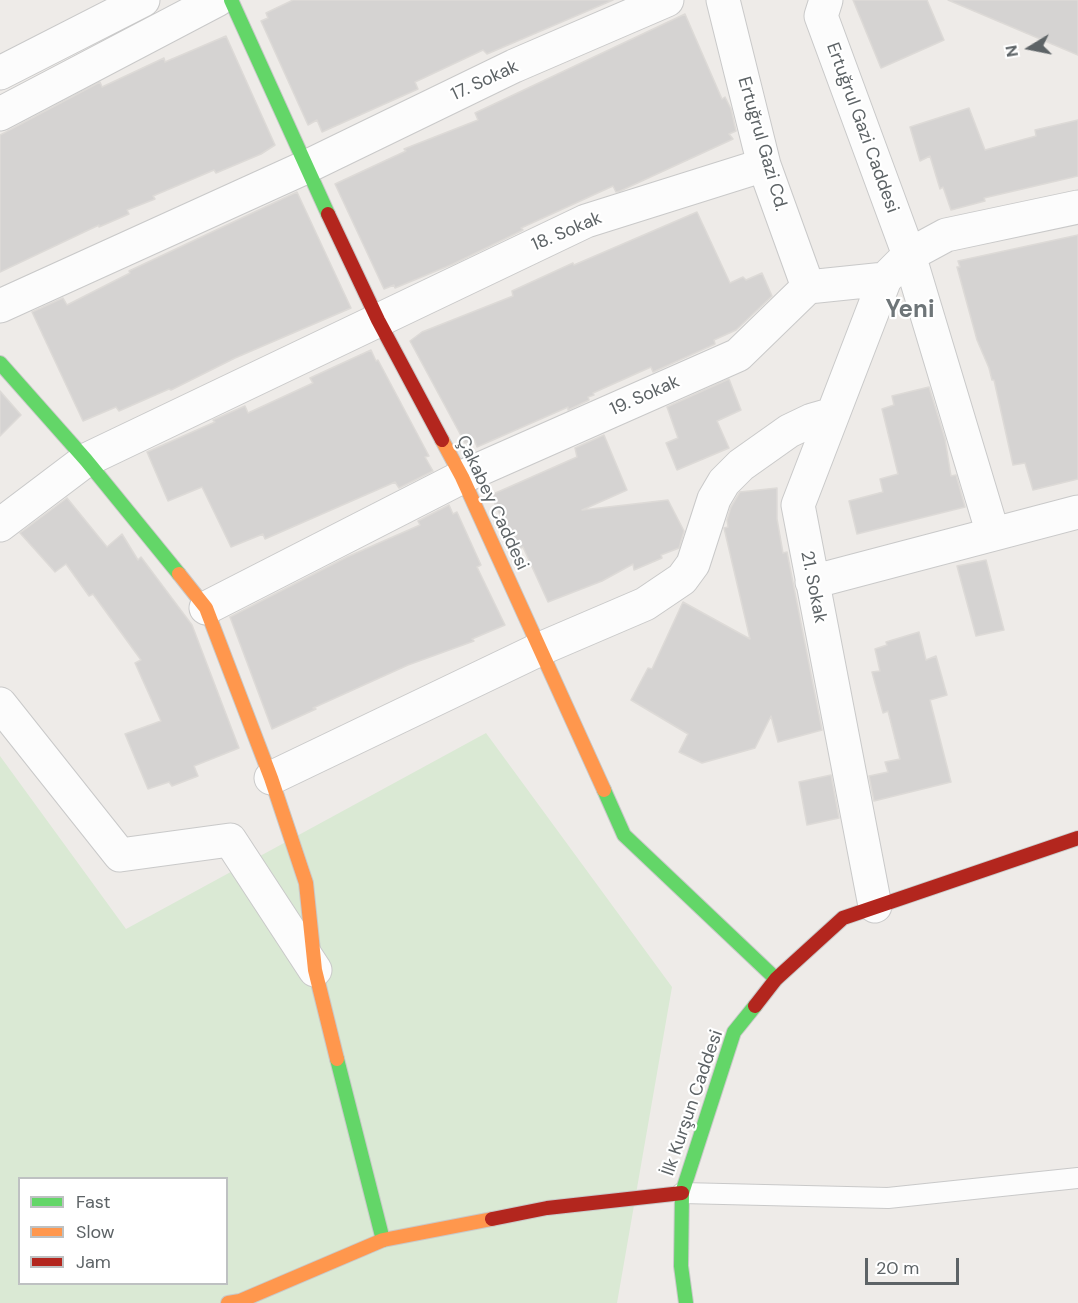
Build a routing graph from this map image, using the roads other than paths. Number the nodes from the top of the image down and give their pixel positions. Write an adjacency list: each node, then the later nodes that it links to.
1 (142, 0): 7 (street)
2 (217, 0): 8 (street)
3 (231, 0): 10 (street, Çakabey Caddesi)
4 (667, 0): 10 (street, 17. Sokak)
5 (723, 0): 9 (street, Ertuğrul Gazi Cd.)
6 (826, 0): 12 (street, Ertuğrul Gazi Caddesi)
7 (0, 73)
8 (0, 114)
9 (764, 165): 14 (street, Ertuğrul Gazi Cd.); 16 (street, 18. Sokak)
10 (306, 167): 15 (street, 17. Sokak); 16 (street, Çakabey Caddesi)
11 (1078, 207): 12 (street)
12 (909, 255): 13 (street); 23 (street, Ertuğrul Gazi Caddesi)
13 (885, 279): 14 (street); 18 (street, 21. Sokak)
14 (808, 287): 20 (street, 19. Sokak)
15 (0, 306)
16 (378, 320): 19 (street, 18. Sokak); 20 (street, Çakabey Caddesi)
17 (0, 363): 19 (street)
18 (832, 414): 24 (street, 21. Sokak); 26 (street)
19 (86, 460): 22 (street, 18. Sokak); 25 (street)
20 (462, 477): 25 (street, 19. Sokak); 26 (street, Çakabey Caddesi)
21 (1078, 512): 23 (street)
22 (0, 525)
23 (993, 534): 24 (street)
24 (812, 582): 30 (street, 21. Sokak)
25 (206, 608): 28 (street)
26 (540, 650): 28 (street); 32 (street, Çakabey Caddesi)
27 (0, 704): 31 (street)
28 (271, 778): 31 (street)
29 (1078, 838): 30 (street, İlk Kurşun Caddesi)
30 (875, 906): 32 (street, İlk Kurşun Caddesi)
31 (315, 970): 35 (street)
32 (776, 979): 34 (street, İlk Kurşun Caddesi)
33 (1078, 1178): 34 (lane)
34 (682, 1193): 35 (street, İlk Kurşun Caddesi); 37 (street)
35 (383, 1240): 36 (street, İlk Kurşun Caddesi)
36 (228, 1303)
37 (686, 1303)

